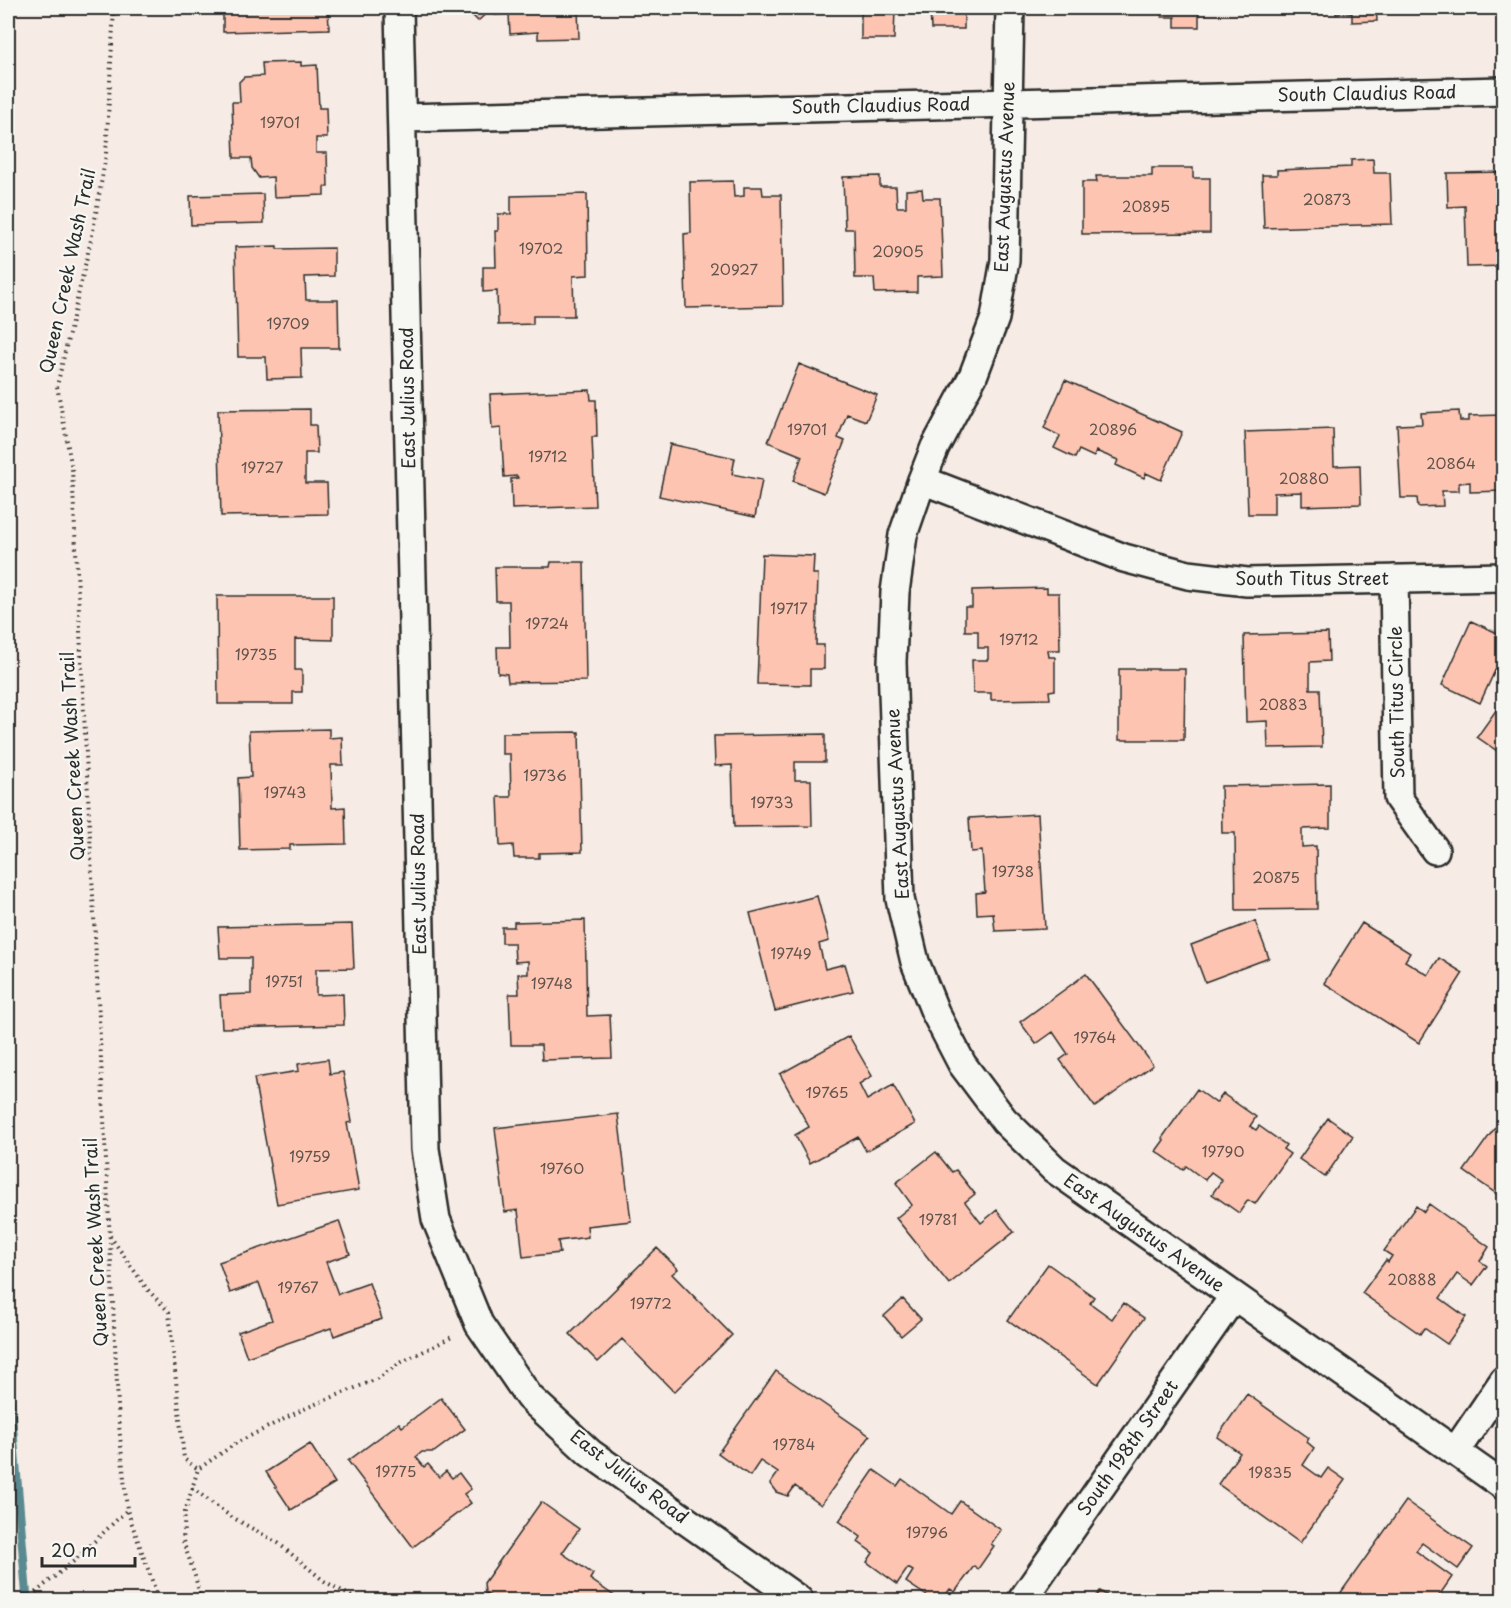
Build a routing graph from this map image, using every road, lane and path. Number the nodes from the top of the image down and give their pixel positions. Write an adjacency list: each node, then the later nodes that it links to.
1 (114, 8): 11 (path, Queen Creek Wash Trail)
2 (399, 8): 6 (street, East Julius Road)
3 (1010, 8): 5 (street, East Augustus Avenue)
4 (1503, 91): 5 (street, South Claudius Road)
5 (1009, 103): 6 (street, South Claudius Road); 7 (street, East Augustus Avenue)
6 (402, 118): 13 (street, East Julius Road)
7 (922, 480): 9 (street, South Titus Street); 12 (street, East Augustus Avenue)
8 (1503, 577): 9 (street, South Titus Street)
9 (1394, 579): 10 (street, South Titus Circle)
10 (1435, 850)
11 (110, 1235): 16 (path); 19 (path, Queen Creek Wash Trail)
12 (1234, 1296): 15 (street, East Augustus Avenue); 25 (street, South 198th Street)
13 (479, 1323): 16 (path); 24 (street, East Julius Road)
14 (1503, 1380): 15 (street)
15 (1455, 1452): 17 (street, East Augustus Avenue)
16 (198, 1469): 18 (path)
17 (1503, 1486)
18 (192, 1488): 22 (path); 23 (path)
19 (127, 1510): 20 (path); 21 (path, Queen Creek Wash Trail)
20 (26, 1600)
21 (159, 1600)
22 (201, 1600)
23 (358, 1600)
24 (799, 1600)
25 (1022, 1600)

